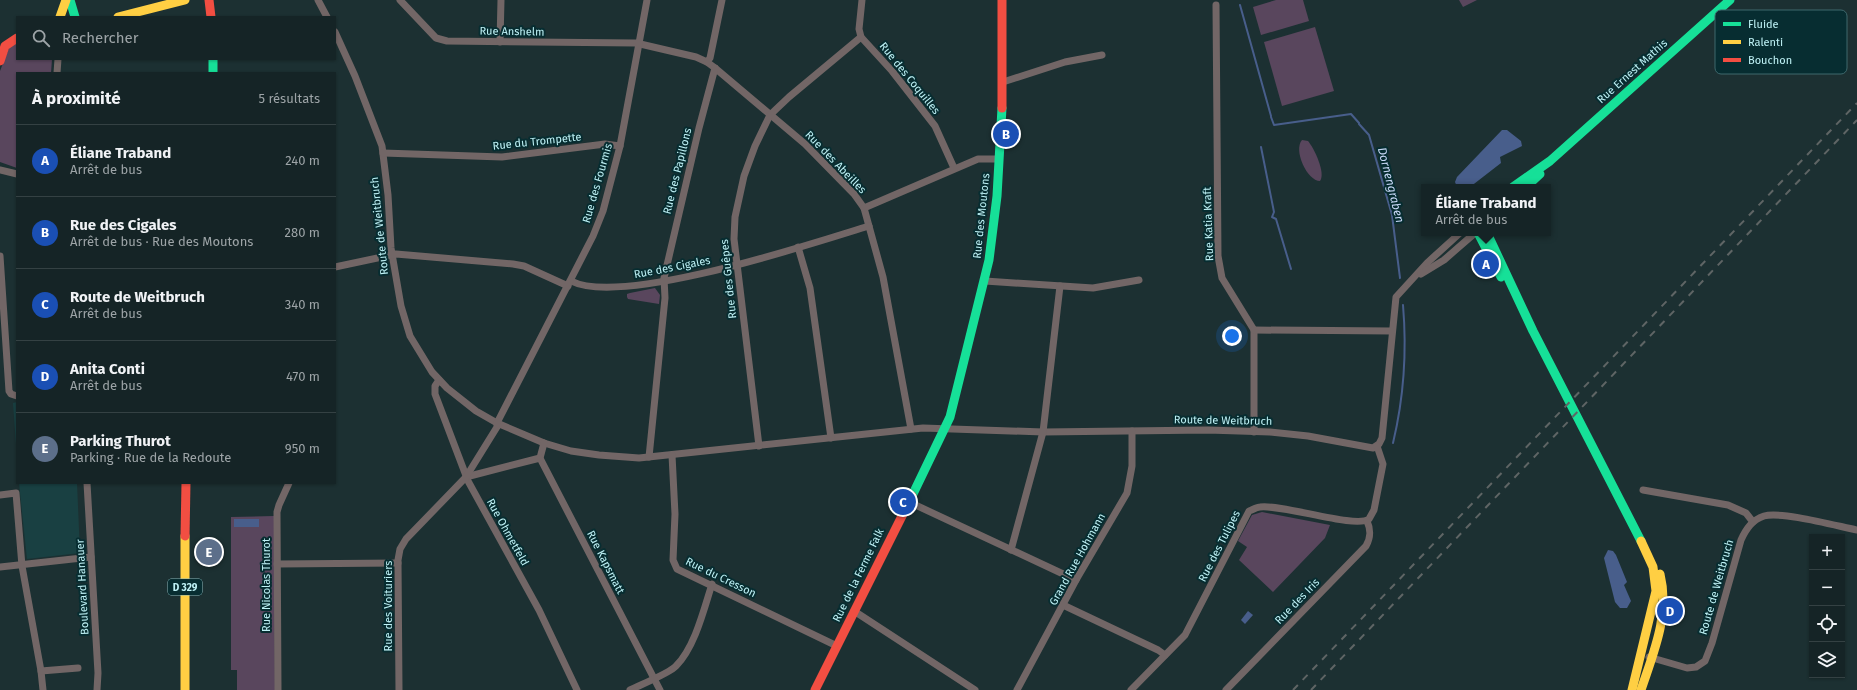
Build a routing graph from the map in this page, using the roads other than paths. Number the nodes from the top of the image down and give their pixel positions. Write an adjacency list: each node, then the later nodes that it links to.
1 (66, 0): 16 (main road)
2 (70, 0): 17 (main road)
3 (185, 0): 18 (main road)
4 (209, 0): 19 (main road)
5 (318, 0): 20 (street)
6 (400, 0): 25 (street, Rue Anshelm)
7 (501, 0): 25 (street)
8 (648, 0): 27 (street, Rue des Fourmis)
9 (722, 0): 32 (street)
10 (862, 0): 23 (street)
11 (1002, 0): 36 (main road, Rue des Moutons)
12 (1730, 0): 14 (main road, Rue Ernest Mathis)
13 (1216, 5): 64 (street, Rue Katia Kraft)
14 (1719, 10)
15 (1715, 13): 41 (main road, Rue Ernest Mathis)
16 (60, 16)
17 (75, 16)
18 (122, 16)
19 (211, 16)
20 (326, 16)
21 (336, 34): 39 (street, Route de Weitbruch)
22 (16, 37): 26 (main road)
23 (861, 37): 37 (street); 42 (street, Rue des Coquilles)
24 (16, 38): 29 (main road)
25 (500, 42): 27 (street, Rue Anshelm)
26 (0, 43)
27 (640, 44): 32 (street, Rue des Abeilles); 38 (street, Rue des Fourmis)
28 (1102, 55): 36 (street)
29 (0, 59)
30 (58, 60): 34 (street)
31 (213, 60): 35 (main road)
32 (707, 62): 33 (street, Rue des Abeilles)
33 (715, 68): 37 (street, Rue des Abeilles); 60 (street, Rue des Papillons)
34 (57, 72)
35 (213, 72)
36 (1003, 82): 40 (main road, Rue des Moutons)
37 (770, 115): 47 (street, Rue des Abeilles); 56 (street, Rue des Guêpes)
38 (620, 146): 39 (street, Rue du Trompette); 62 (street, Rue des Fourmis)
39 (383, 153): 54 (street, Route de Weitbruch)
40 (999, 159): 42 (street); 61 (main road, Rue des Moutons)
41 (1550, 161): 45 (main road, Rue Ernest Mathis); 46 (main road, Rue Ernest Mathis)
42 (954, 168): 47 (street)
43 (0, 170): 44 (street)
44 (16, 174)
45 (1517, 184)
46 (1530, 184)
47 (864, 208): 48 (street, Rue des Abeilles)
48 (869, 226): 53 (street, Rue des Cigales); 70 (street, Rue des Abeilles)
49 (1457, 236): 58 (street)
50 (1472, 236): 58 (street)
51 (1480, 236): 66 (main road)
52 (1488, 236): 66 (main road)
53 (798, 247): 56 (street, Rue des Cigales); 75 (street)
54 (392, 255): 57 (street, Rue des Cigales); 62 (street, Rue des Cigales); 67 (street, Route de Weitbruch)
55 (0, 256): 68 (street)
56 (736, 265): 60 (street, Rue des Cigales); 77 (street, Rue des Guêpes)
57 (336, 267)
58 (1416, 277): 65 (street)
59 (1139, 280): 63 (street)
60 (664, 281): 62 (street, Rue des Cigales); 80 (street, Rue des Papillons)
61 (985, 281): 63 (street); 71 (main road, Rue des Moutons)
62 (569, 283): 69 (street, Rue des Fourmis)
63 (1060, 286): 73 (street)
64 (1254, 330): 65 (street); 74 (street)
65 (1392, 331): 78 (street)
66 (1533, 331): 93 (main road)
67 (438, 380): 69 (street, Route de Weitbruch); 82 (street, Rue Ohmetfeld)
68 (16, 396)
69 (497, 423): 76 (street, Route de Weitbruch); 82 (street, Rue des Voituriers)
70 (911, 429): 71 (street, Route de Weitbruch); 75 (street, Route de Weitbruch)
71 (945, 429): 73 (street, Route de Weitbruch); 88 (main road, Rue de la Ferme Falk)
72 (1132, 431): 73 (street, Route de Weitbruch); 74 (street, Route de Weitbruch); 99 (street, Grand Rue Hohmann)
73 (1043, 432): 92 (street)
74 (1254, 432): 78 (street, Route de Weitbruch)
75 (831, 438): 77 (street, Route de Weitbruch)
76 (544, 443): 80 (street, Route de Weitbruch); 81 (street)
77 (759, 446): 79 (street, Route de Weitbruch)
78 (1378, 446): 89 (street)
79 (672, 455): 80 (street, Route de Weitbruch); 100 (street, Rue du Cresson)
80 (649, 457)
81 (540, 458): 82 (street); 109 (street, Rue Kapsmatt)
82 (466, 477): 95 (street, Rue des Voituriers); 115 (street, Rue Ohmetfeld)
83 (87, 484): 94 (street, Boulevard Hanauer)
84 (186, 484): 112 (main road, D 329)
85 (289, 484): 96 (street, Rue Nicolas Thurot)
86 (1643, 490): 90 (street)
87 (0, 495): 97 (street)
88 (909, 502): 92 (street); 102 (main road, Rue de la Ferme Falk)
89 (1367, 521): 105 (street, Rue des Tulipes); 122 (street, Rue des Iris)
90 (1753, 522): 91 (street); 106 (street, Route de Weitbruch)
91 (1857, 530)
92 (1012, 550): 99 (street)
93 (1646, 550): 104 (main road); 106 (main road)
94 (91, 557): 97 (street); 111 (street, Boulevard Hanauer)
95 (398, 563): 96 (street); 114 (street, Rue des Voituriers)
96 (277, 564): 113 (street, Rue Nicolas Thurot)
97 (22, 566): 98 (street); 108 (street)
98 (0, 567)
99 (1076, 580): 101 (street, Grand Rue Hohmann)
100 (712, 584): 103 (street, Rue du Cresson); 109 (street)
101 (1063, 605): 105 (street); 120 (street, Grand Rue Hohmann)
102 (854, 611): 103 (main road, Rue de la Ferme Falk); 119 (street)
103 (837, 646): 118 (main road, Rue de la Ferme Falk)
104 (1642, 654): 106 (street, Route de Weitbruch); 123 (main road)
105 (1165, 655): 121 (street, Rue des Tulipes)
106 (1651, 658): 124 (main road)
107 (78, 668): 108 (street)
108 (41, 672): 110 (street)
109 (652, 679): 116 (street); 117 (street, Rue Kapsmatt)
110 (43, 690)
111 (97, 690)
112 (185, 690)
113 (278, 690)
114 (399, 690)
115 (577, 690)
116 (630, 690)
117 (660, 690)
118 (815, 690)
119 (975, 690)
120 (1017, 690)
121 (1131, 690)
122 (1226, 690)
123 (1632, 690)
124 (1641, 690)

